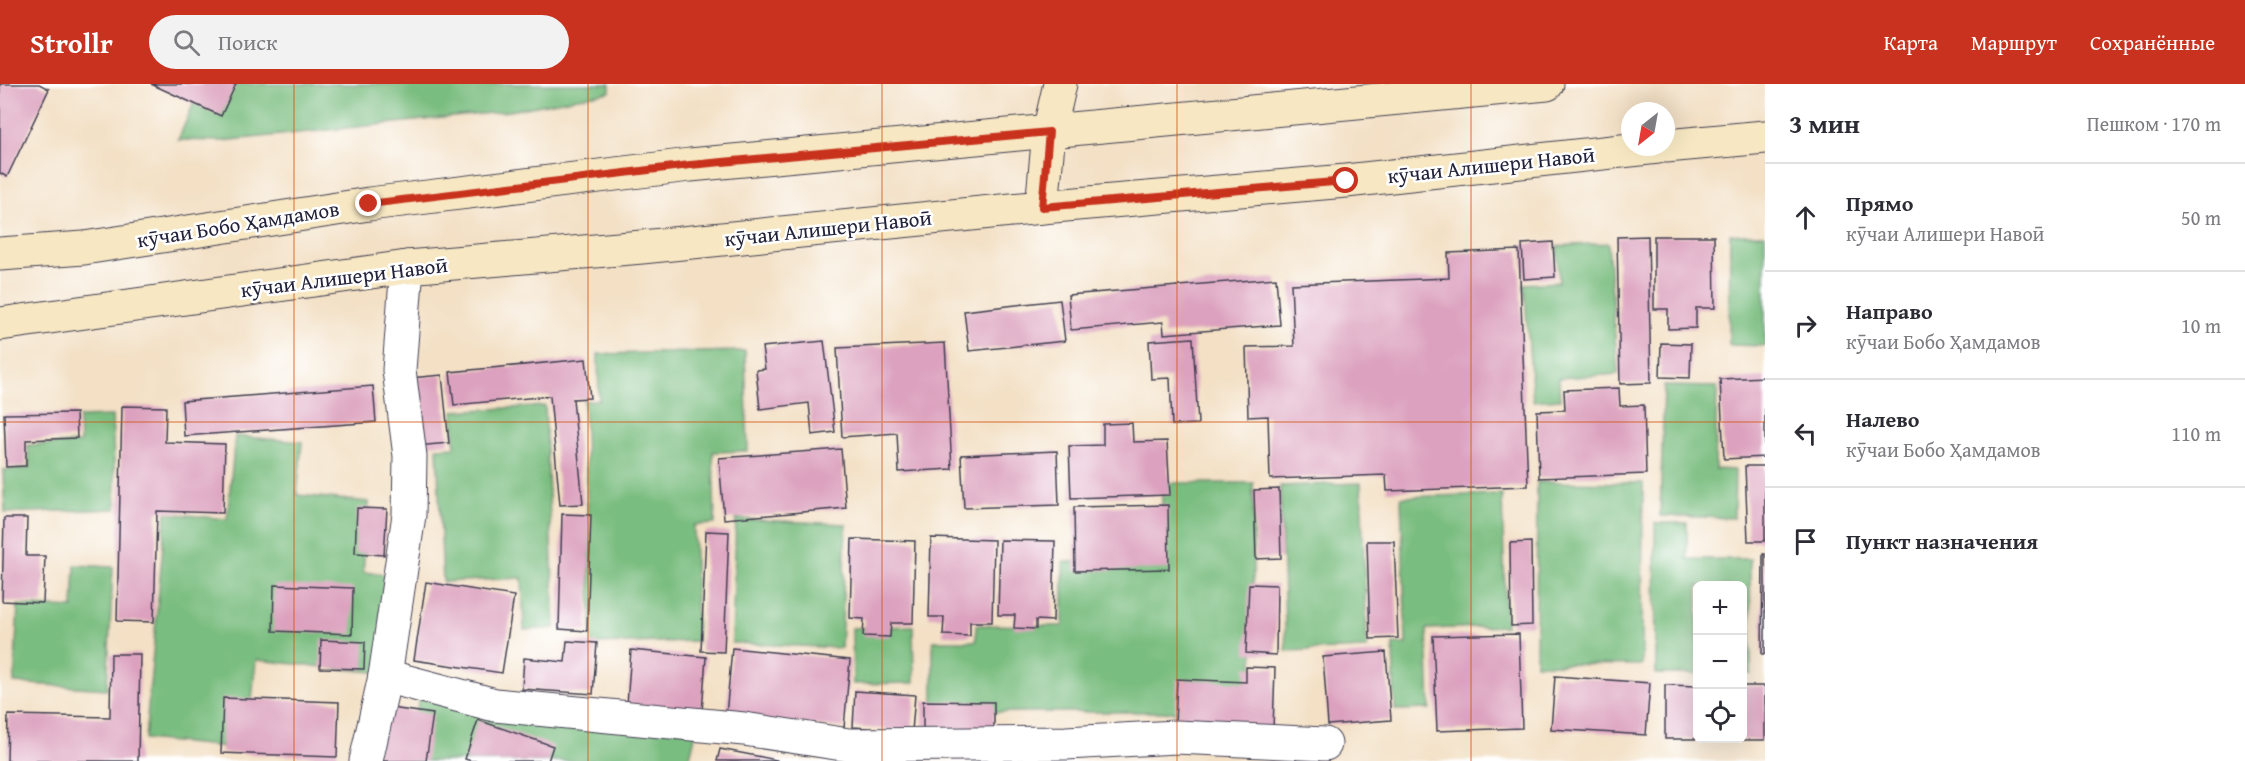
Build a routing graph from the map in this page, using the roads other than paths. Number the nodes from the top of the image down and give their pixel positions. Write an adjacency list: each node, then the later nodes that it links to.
1 (1060, 84): 3 (street)
2 (1547, 84): 3 (street)
3 (1049, 132): 7 (street); 8 (street, кӯчаи Бобо Ҳамдамов)
4 (1765, 137): 5 (street)
5 (1675, 145)
6 (1621, 151): 7 (street, кӯчаи Алишери Навоӣ)
7 (1042, 207): 9 (street, кӯчаи Алишери Навоӣ)
8 (0, 254)
9 (407, 267): 10 (street, кӯчаи Алишери Навоӣ); 11 (street)
10 (0, 324)
11 (385, 676): 12 (street); 13 (street)
12 (1324, 744)
13 (366, 761)

